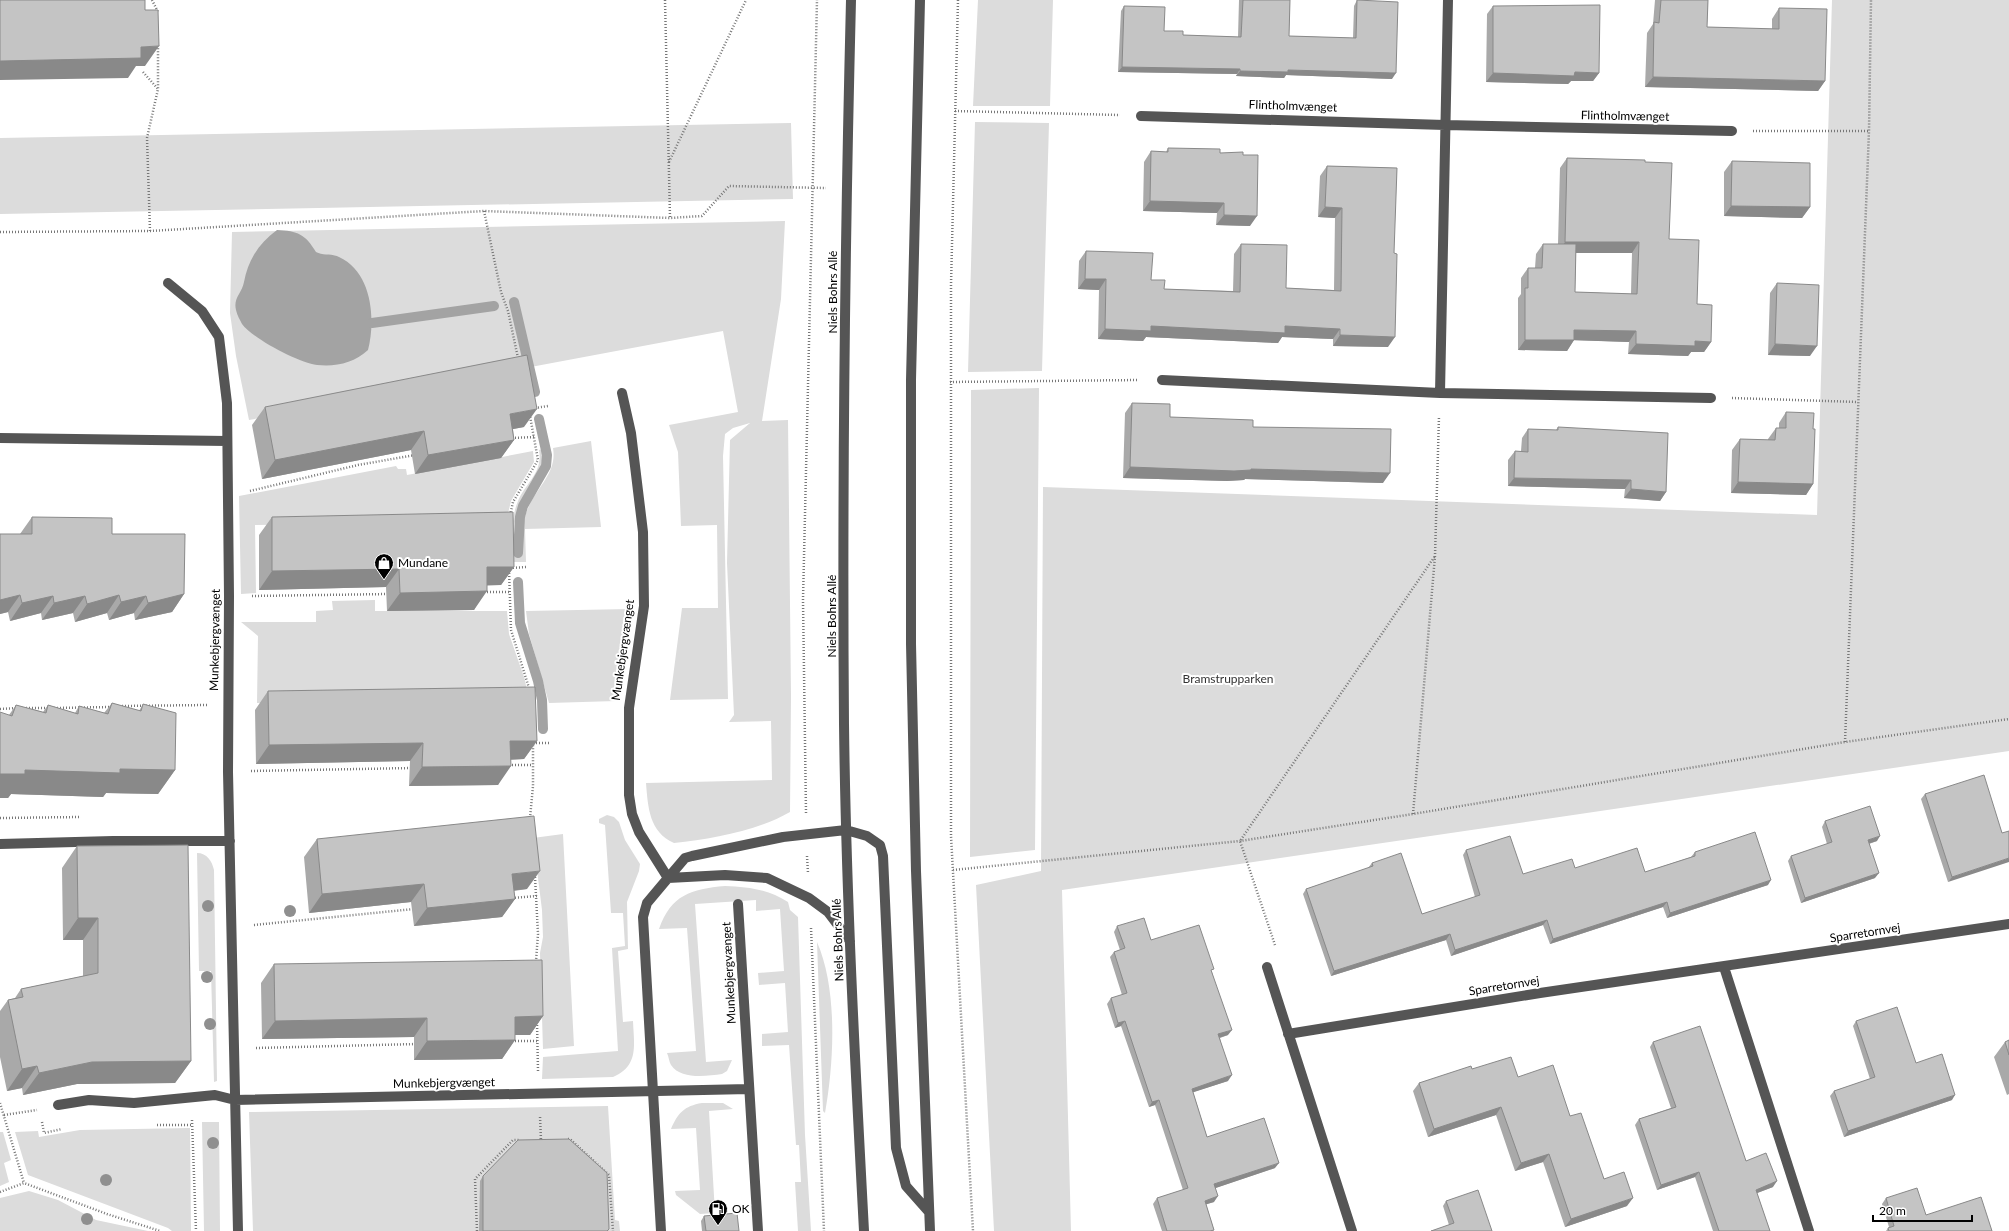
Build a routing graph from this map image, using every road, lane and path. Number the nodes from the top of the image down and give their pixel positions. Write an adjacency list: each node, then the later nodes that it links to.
1 (152, 0): 10 (path)
2 (665, 0): 19 (path)
3 (746, 0): 19 (path)
4 (817, 0): 20 (path)
5 (851, 0): 21 (street, Niels Bohrs Allé)
6 (920, 0): 105 (street)
7 (958, 0): 14 (path)
8 (1448, 0): 16 (street)
9 (1871, 0): 18 (path)
10 (158, 18)
11 (158, 41): 13 (path)
12 (143, 72): 13 (path)
13 (158, 89): 24 (path)
14 (955, 111): 15 (path); 29 (path)
15 (1141, 116): 16 (street, Flintholmvænget)
16 (1445, 125): 17 (street, Flintholmvænget); 31 (street)
17 (1732, 131): 18 (path)
18 (1869, 131): 33 (path)
19 (669, 163): 23 (path)
20 (811, 187): 21 (path); 23 (path); 67 (path)
21 (846, 189): 66 (street, Niels Bohrs Allé)
22 (484, 211): 23 (path); 24 (path); 27 (path)
23 (670, 218)
24 (150, 231): 25 (path)
25 (0, 232)
26 (168, 283): 38 (street, Munkebjergvænget)
27 (519, 361)
28 (1162, 380): 29 (path); 31 (street)
29 (950, 382): 71 (path)
30 (622, 393): 73 (street, Munkebjergvænget)
31 (1440, 393): 32 (street); 42 (path)
32 (1711, 398): 33 (path)
33 (1858, 402): 55 (path)
34 (548, 406): 35 (path)
35 (534, 437): 37 (path); 41 (path)
36 (0, 438): 38 (street)
37 (509, 438)
38 (227, 441): 40 (street, Munkebjergvænget)
39 (418, 454): 40 (path)
40 (228, 496): 49 (street, Munkebjergvænget)
41 (509, 519)
42 (1435, 556): 62 (path); 69 (path)
43 (509, 561): 45 (path)
44 (527, 567): 45 (path)
45 (509, 568): 46 (path)
46 (509, 592): 47 (path); 50 (path)
47 (477, 593)
48 (397, 594): 49 (path)
49 (229, 596): 51 (street, Munkebjergvænget)
50 (530, 690)
51 (228, 704): 52 (path); 61 (street, Munkebjergvænget)
52 (0, 709)
53 (2009, 719): 55 (path)
54 (532, 736): 56 (path)
55 (1845, 742): 62 (path)
56 (533, 743): 57 (path); 58 (path)
57 (552, 743)
58 (533, 765): 59 (path); 65 (path)
59 (501, 766)
60 (414, 768): 61 (path)
61 (228, 772): 68 (street, Munkebjergvænget)
62 (1413, 814): 69 (path)
63 (84, 817): 64 (path)
64 (0, 818)
65 (529, 825)
66 (846, 830): 67 (street); 81 (street, Niels Bohrs Allé); 105 (street)
67 (806, 834): 73 (street); 75 (path)
68 (230, 841): 70 (street); 80 (street, Munkebjergvænget)
69 (1240, 841): 71 (path); 82 (path)
70 (0, 844)
71 (953, 870): 116 (path)
72 (534, 871): 74 (path)
73 (668, 878): 75 (street); 92 (street)
74 (537, 896): 76 (path); 84 (path)
75 (809, 898): 81 (street); 113 (path)
76 (506, 899)
77 (738, 904): 91 (street, Munkebjergvænget)
78 (420, 908): 80 (path)
79 (2009, 924): 83 (street, Sparretornvej)
80 (231, 927): 90 (street, Munkebjergvænget)
81 (851, 942): 114 (street, Niels Bohrs Allé)
82 (1267, 967): 86 (street)
83 (1724, 967): 86 (street, Sparretornvej); 118 (street)
84 (537, 968)
85 (538, 1016): 87 (path)
86 (1288, 1034): 117 (street)
87 (537, 1041): 88 (path); 93 (path)
88 (506, 1042)
89 (420, 1044): 90 (path)
90 (234, 1048): 95 (street, Munkebjergvænget)
91 (749, 1088): 92 (street, Munkebjergvænget); 112 (street, Munkebjergvænget)
92 (653, 1091): 93 (street, Munkebjergvænget); 111 (street)
93 (539, 1094): 95 (street, Munkebjergvænget); 101 (path)
94 (191, 1097): 95 (street); 97 (street); 107 (path)
95 (235, 1100): 108 (street, Munkebjergvænget)
96 (0, 1102): 103 (path)
97 (58, 1105)
98 (563, 1139): 110 (path)
99 (527, 1140): 109 (path)
100 (534, 1140): 101 (path)
101 (541, 1140): 102 (path)
102 (548, 1140)
103 (24, 1183): 104 (path); 106 (path)
104 (0, 1192)
105 (929, 1212): 115 (street)
106 (160, 1231)
107 (196, 1231)
108 (238, 1231)
109 (477, 1231)
110 (613, 1231)
111 (662, 1231)
112 (758, 1231)
113 (824, 1231)
114 (864, 1231)
115 (930, 1231)
116 (973, 1231)
117 (1352, 1231)
118 (1809, 1231)

